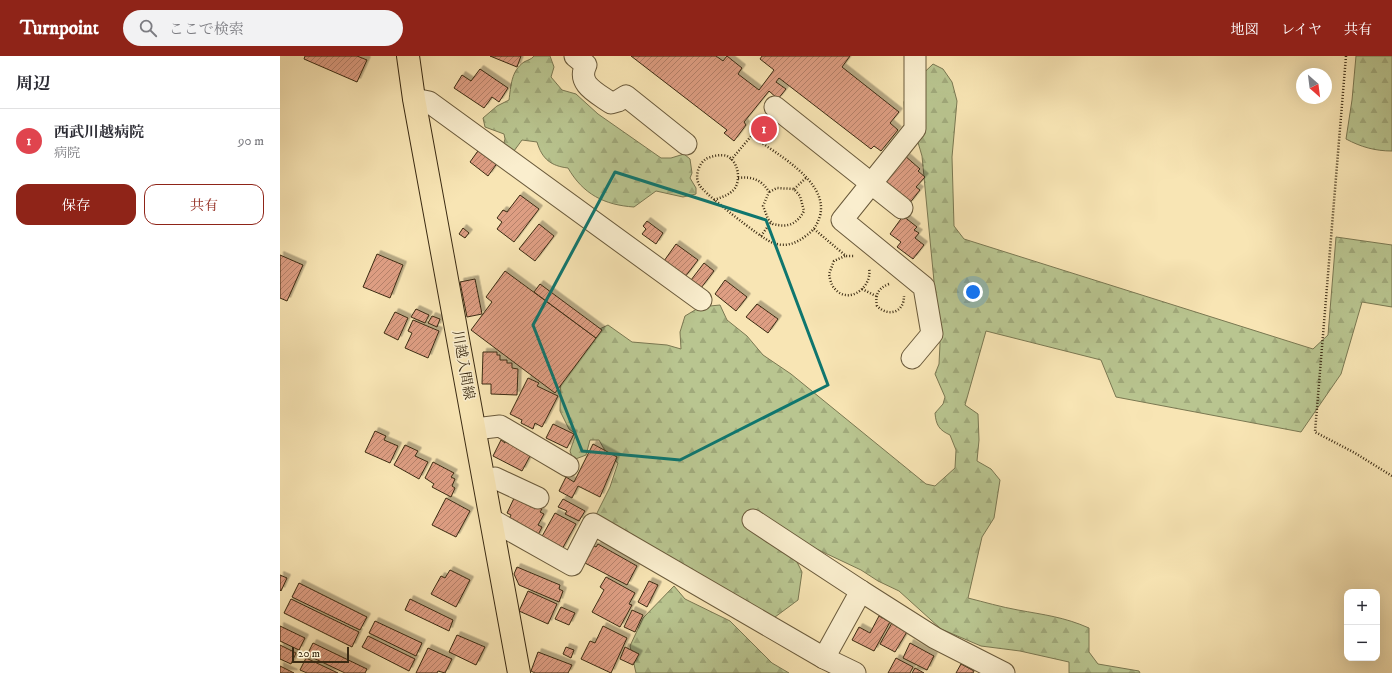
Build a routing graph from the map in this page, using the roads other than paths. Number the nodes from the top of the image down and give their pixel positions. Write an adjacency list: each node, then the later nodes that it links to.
1 (408, 56): 4 (main road, 川越入間線)
2 (575, 56): 6 (street)
3 (915, 56): 7 (street)
4 (414, 99): 9 (street); 11 (main road, 川越入間線)
5 (775, 107): 7 (street)
6 (686, 144)
7 (872, 183): 8 (street); 10 (street)
8 (902, 208)
9 (701, 300)
10 (912, 358)
11 (475, 429): 12 (street); 13 (main road, 川越入間線)
12 (568, 466)
13 (484, 480): 14 (street); 15 (main road, 川越入間線)
14 (538, 498)
15 (492, 520): 18 (street); 19 (main road, 川越入間線)
16 (753, 520): 17 (street)
17 (860, 591): 18 (street); 21 (street)
18 (824, 658): 20 (street)
19 (519, 673)
20 (855, 673)
21 (1004, 673)

